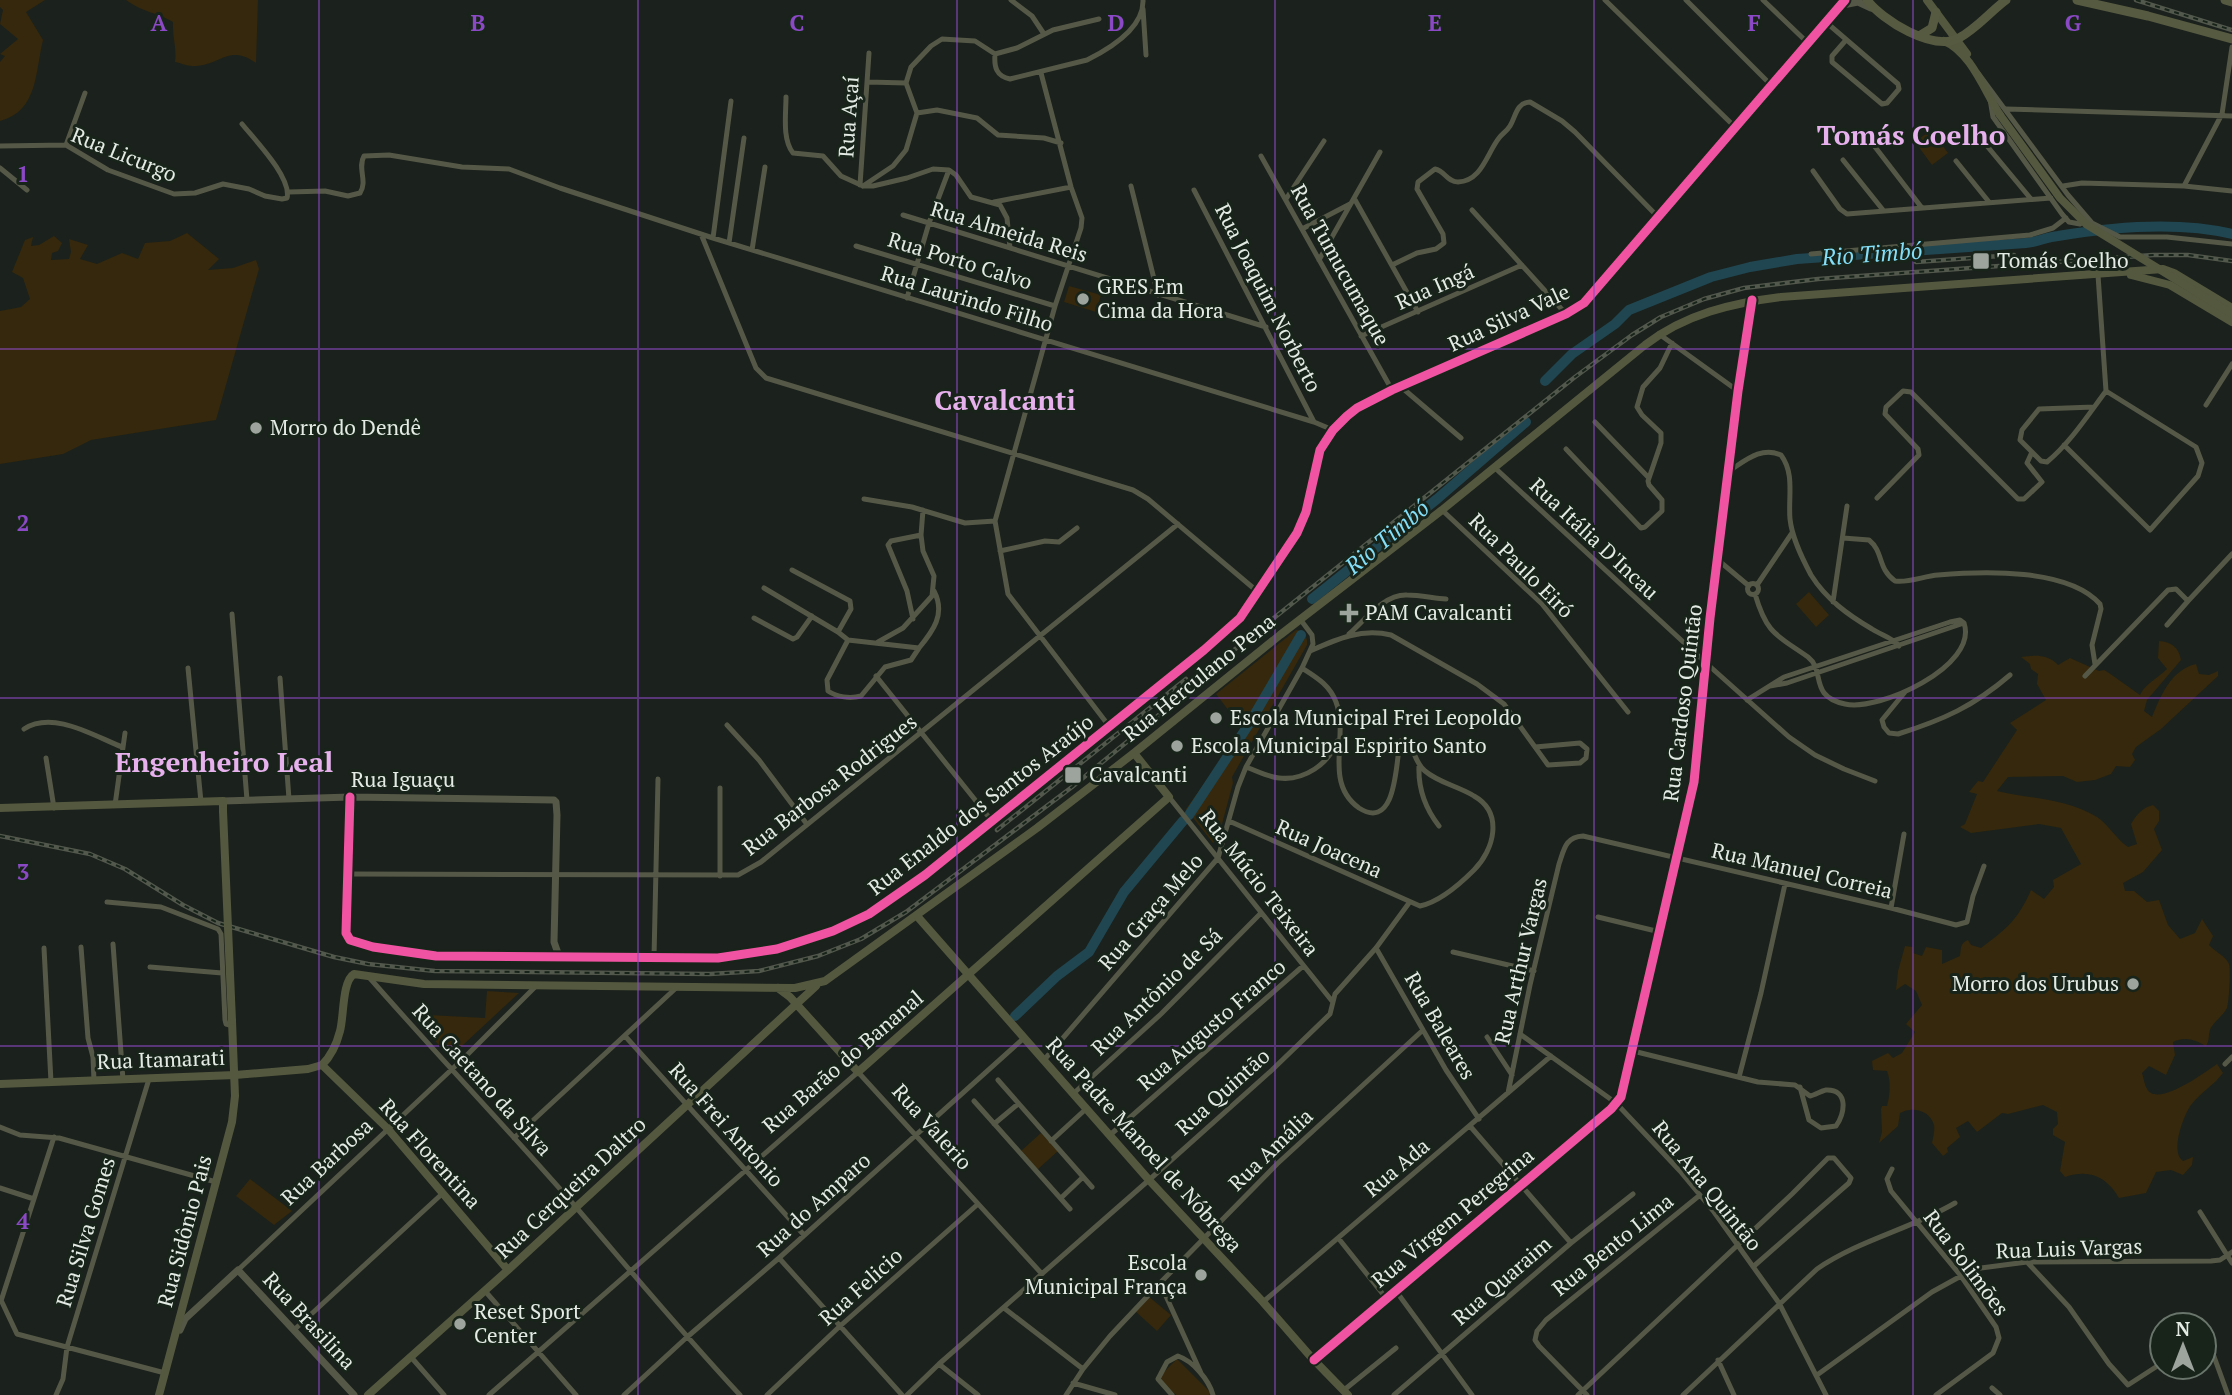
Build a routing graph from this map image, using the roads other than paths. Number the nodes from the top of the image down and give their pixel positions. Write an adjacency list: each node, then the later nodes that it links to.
1 (1011, 0): 17 (street)
2 (1605, 0): 42 (street)
3 (1686, 0): 32 (street)
4 (1763, 0): 23 (street)
5 (1867, 0): 13 (main road)
6 (1927, 0): 14 (main road)
7 (2006, 0): 22 (main road)
8 (2077, 0): 19 (main road)
9 (2225, 0): 10 (main road)
10 (2232, 2)
11 (1143, 3): 27 (street); 29 (street)
12 (1844, 3): 13 (street, Rua Silva Vale); 16 (street, Rua Silva Vale)
13 (1874, 9): 18 (main road)
14 (1936, 12): 18 (main road); 22 (main road)
15 (1099, 19): 17 (street)
16 (1827, 23): 20 (street); 23 (street, Rua Silva Vale)
17 (1044, 34): 26 (street)
18 (1919, 36): 21 (main road)
19 (2232, 39)
20 (1846, 40): 20 (street)
21 (1940, 40): 22 (main road); 28 (main road)
22 (1957, 40): 28 (main road)
23 (1809, 44): 32 (street, Rua Silva Vale)
24 (2232, 47): 39 (street)
25 (869, 52): 30 (street, Rua Açaí)
26 (995, 54): 29 (street); 31 (street)
27 (1146, 55)
28 (1972, 68): 35 (main road); 37 (street)
29 (1041, 73): 46 (street)
30 (868, 82): 31 (street); 58 (street, Rua Açaí)
31 (906, 83): 38 (street)
32 (1771, 85): 42 (street, Rua Silva Vale)
33 (85, 93): 47 (street)
34 (786, 97): 58 (street)
35 (1990, 99): 37 (main road); 67 (street)
36 (731, 101): 83 (street)
37 (2003, 112): 39 (street); 60 (street); 104 (main road, bridge)
38 (917, 113): 46 (street); 58 (street)
39 (2222, 114): 40 (street); 61 (street)
40 (2232, 116)
41 (242, 124): 66 (street)
42 (1736, 128): 77 (street, Rua Silva Vale)
43 (744, 138): 84 (street)
44 (1324, 141): 68 (street)
45 (1872, 142): 73 (street)
46 (1061, 143): 62 (street)
47 (66, 145): 48 (street, Rua Licurgo); 66 (street, Rua Licurgo)
48 (0, 146)
49 (1987, 146): 69 (street)
50 (1380, 152): 70 (street)
51 (1261, 156): 68 (street, Rua Tumucumaque)
52 (1843, 160): 75 (street)
53 (1955, 161): 72 (street)
54 (765, 167): 88 (street)
55 (0, 168): 63 (street)
56 (949, 170): 58 (street); 71 (street); 80 (street)
57 (1813, 171): 75 (street)
58 (862, 185)
59 (1131, 186): 97 (street)
60 (2063, 186): 61 (street); 79 (street)
61 (2184, 186): 65 (street)
62 (1071, 187): 71 (street); 94 (street)
63 (27, 190)
64 (1194, 190): 106 (street, Rua Joaquim Norberto)
65 (2232, 191)
66 (289, 192): 82 (street, Rua Laurindo Filho)
67 (2051, 198): 69 (street); 78 (street)
68 (1286, 199): 81 (street, Rua Tumucumaque)
69 (2031, 199): 72 (street)
70 (1352, 201): 81 (street); 90 (street); 92 (street)
71 (994, 202): 87 (street)
72 (1989, 202): 73 (street)
73 (1922, 208): 75 (street)
74 (1472, 210): 93 (street)
75 (1883, 211)
76 (903, 215): 80 (street, Rua Almeida Reis)
77 (1659, 218): 92 (street); 103 (street, Rua Silva Vale)
78 (2066, 218): 79 (street); 89 (street)
79 (2086, 218): 85 (street, bridge)
80 (929, 223): 87 (street, Rua Almeida Reis); 91 (street)
81 (1302, 229): 90 (street, Rua Tumucumaque)
82 (701, 234): 83 (street, Rua Laurindo Filho); 124 (street)
83 (713, 238): 84 (street, Rua Laurindo Filho)
84 (729, 243): 88 (street, Rua Laurindo Filho)
85 (2232, 244)
86 (856, 246): 91 (street, Rua Porto Calvo)
87 (1010, 248): 94 (street, Rua Almeida Reis)
88 (752, 250): 98 (street, Rua Laurindo Filho)
89 (1811, 254)
90 (1319, 260): 108 (street, Rua Tumucumaque)
91 (917, 264): 98 (street); 100 (street, Rua Porto Calvo)
92 (1392, 265): 102 (street)
93 (1522, 265): 102 (street, Rua Ingá); 103 (street)
94 (1067, 266): 97 (street, Rua Almeida Reis); 100 (street)
95 (2121, 273): 96 (main road, Rua Herculano Pena); 101 (main road, Rua Herculano Pena); 105 (main road)
96 (2098, 275): 99 (main road, Rua Herculano Pena); 114 (street)
97 (1158, 295): 106 (street, Rua Almeida Reis)
98 (907, 298): 109 (street, Rua Laurindo Filho)
99 (1752, 300): 107 (main road, Rua Herculano Pena); 113 (street, Rua Cardoso Quintão)
100 (1055, 306): 109 (street)
101 (2232, 308)
102 (1418, 312): 108 (street, Rua Ingá)
103 (1566, 314): 112 (street, Rua Silva Vale)
104 (2232, 314)
105 (2232, 322)
106 (1266, 327): 117 (street, Rua Joaquim Norberto)
107 (1659, 334): 110 (street); 125 (main road, Rua Herculano Pena)
108 (1361, 336): 112 (street, Rua Tumucumaque)
109 (1046, 340): 117 (street, Rua Laurindo Filho); 124 (street)
110 (1671, 343): 113 (street); 127 (street)
111 (2232, 364): 115 (street)
112 (1396, 388): 119 (street, Rua Silva Vale); 120 (street, Rua Tumucumaque)
113 (1738, 391): 126 (street, Rua Cardoso Quintão)
114 (2106, 391): 116 (street); 121 (street)
115 (2206, 405)
116 (2094, 407): 121 (street); 123 (street)
117 (1314, 422): 119 (street, Rua Laurindo Filho)
118 (1595, 422): 127 (street)
119 (1333, 430): 147 (street, Rua Silva Vale)
120 (1461, 438)
121 (2064, 445): 123 (street)
122 (1566, 449): 127 (street)
123 (2032, 452): 128 (street)
124 (1013, 454): 133 (street); 134 (street)
125 (1494, 467): 132 (main road, Rua Herculano Pena); 166 (street, Rua Itália D'Incau)
126 (1730, 471): 136 (street); 141 (street, Rua Cardoso Quintão)
127 (1648, 477)
128 (1877, 498)
129 (864, 499): 131 (street)
130 (1847, 506): 138 (street)
131 (923, 510): 133 (street); 137 (street)
132 (1442, 510): 156 (main road, Rua Herculano Pena); 177 (street, Rua Paulo Eiró)
133 (995, 521): 139 (street)
134 (1178, 524): 147 (street); 160 (street, Rua Barbosa Rodrigues)
135 (1077, 528): 139 (street)
136 (1792, 533): 143 (street); 151 (street)
137 (921, 535): 146 (street); 155 (street)
138 (1843, 538): 151 (street); 167 (street)
139 (1000, 551): 160 (street)
140 (2232, 554): 150 (street)
141 (1718, 559): 144 (street); 166 (street, Rua Cardoso Quintão)
142 (792, 570): 158 (street)
143 (1757, 584): 144 (street); 148 (street)
144 (1749, 586): 148 (street)
145 (764, 588): 153 (street)
146 (934, 591): 155 (street); 164 (street)
147 (1258, 592): 179 (street, Rua Enaldo dos Santos Araújo)
148 (1755, 594): 170 (street)
149 (1446, 599): 159 (street)
150 (2188, 601): 157 (street); 167 (street)
151 (1833, 602): 163 (street)
152 (232, 614): 196 (street)
153 (812, 617): 154 (street); 158 (street)
154 (754, 618)
155 (913, 619): 162 (street)
156 (1300, 619): 165 (street); 186 (main road, Rua Herculano Pena)
157 (2167, 625)
158 (838, 632): 161 (street)
159 (1349, 634): 165 (street); 185 (street)
160 (1039, 636): 179 (street); 182 (street, Rua Barbosa Rodrigues)
161 (848, 640): 162 (street); 172 (street)
162 (878, 642): 164 (street)
163 (1897, 643): 170 (street); 175 (street)
164 (919, 648): 172 (street)
165 (1310, 651): 169 (street, Rua Graça Melo)
166 (1706, 663): 176 (street, Rua Itália D'Incau); 209 (street, Rua Cardoso Quintão)
167 (2095, 664): 173 (street)
168 (188, 668): 197 (street)
169 (1302, 668): 183 (street); 189 (street, Rua Graça Melo)
170 (1816, 670): 175 (street); 176 (street)
171 (2010, 675): 175 (street)
172 (876, 676): 182 (street)
173 (2085, 676)
174 (280, 678): 195 (street)
175 (1907, 690)
176 (1747, 700): 191 (street, Rua Itália D'Incau)
177 (1628, 712)
178 (727, 725): 204 (street)
179 (1109, 726): 202 (street, Rua Enaldo dos Santos Araújo)
180 (23, 729): 184 (street)
181 (125, 733): 184 (street)
182 (922, 733): 202 (street); 204 (street, Rua Barbosa Rodrigues)
183 (1338, 738): 188 (street); 189 (street)
184 (122, 747): 198 (street)
185 (1535, 747): 185 (street)
186 (1134, 753): 194 (main road, Rua Múcio Teixeira); 220 (main road, Rua Herculano Pena)
187 (46, 758): 201 (street)
188 (1419, 766): 205 (street); 217 (street)
189 (1247, 767): 203 (street, Rua Graça Melo)
190 (658, 779): 213 (street)
191 (1875, 781)
192 (720, 788): 214 (street)
193 (350, 797): 195 (street, Rua Iguaçu); 211 (street); 212 (street, Rua Iguaçu)
194 (1169, 797): 208 (street, Rua Múcio Teixeira); 236 (main road, Rua Barão do Bananal)
195 (289, 799): 196 (street, Rua Iguaçu)
196 (247, 800): 199 (street, Rua Iguaçu)
197 (201, 802): 198 (main road, Rua Iguaçu); 199 (main road, Rua Iguaçu)
198 (115, 805): 201 (main road, Rua Iguaçu)
199 (223, 806): 244 (main road, Rua Sidônio Pais, bridge)
200 (0, 808): 201 (main road, Rua Iguaçu)
201 (54, 808)
202 (992, 821): 231 (street, Rua Enaldo dos Santos Araújo)
203 (1229, 821): 208 (street, Rua Graça Melo); 217 (street, Rua Joacena)
204 (806, 823): 214 (street, Rua Barbosa Rodrigues)
205 (1439, 826)
206 (1904, 834): 218 (street)
207 (1571, 838): 209 (street, Rua Manuel Correia); 234 (street, Rua Arthur Vargas)
208 (1218, 858): 219 (street, Rua Múcio Teixeira); 253 (street, Rua Graça Melo)
209 (1677, 858): 215 (street, Rua Manuel Correia); 222 (street, Rua Cardoso Quintão)
210 (1984, 866): 218 (street, Rua Manuel Correia)
211 (348, 874): 212 (street, Rua Barbosa Rodrigues); 229 (street, Rua Enaldo dos Santos Araújo)
212 (556, 876): 213 (street, Rua Barbosa Rodrigues); 223 (street)
213 (656, 876): 214 (street, Rua Barbosa Rodrigues); 231 (street)
214 (720, 876)
215 (1785, 884): 218 (street, Rua Manuel Correia); 260 (street)
216 (107, 902): 235 (street)
217 (1413, 904): 227 (street, Rua Quintão)
218 (1891, 908)
219 (1261, 913): 232 (street, Rua Múcio Teixeira); 268 (street, Rua Antônio de Sá)
220 (917, 916): 236 (main road, Rua Padre Manoel de Nóbrega); 239 (main road, Rua Herculano Pena)
221 (1598, 916): 222 (street)
222 (1660, 932): 250 (street, Rua Cardoso Quintão)
223 (554, 939): 229 (street); 230 (street)
224 (113, 944): 262 (street)
225 (81, 947): 264 (street)
226 (44, 948): 265 (street)
227 (1376, 948): 242 (street, Rua Quintão); 245 (street, Rua Baleares)
228 (1453, 951): 234 (street)
229 (539, 956): 230 (street, Rua Enaldo dos Santos Araújo)
230 (559, 956): 231 (street, Rua Enaldo dos Santos Araújo)
231 (654, 957)
232 (1303, 966): 242 (street, Rua Múcio Teixeira); 281 (street, Rua Augusto Franco)
233 (150, 967): 235 (street)
234 (1534, 971): 246 (street, Rua Arthur Vargas)
235 (222, 972): 244 (street)
236 (969, 974): 249 (main road, Rua Padre Manoel de Nóbrega); 257 (main road, Rua Barão do Bananal)
237 (367, 975): 238 (main road); 255 (main road); 256 (street, Rua Caetano da Silva)
238 (538, 984): 240 (main road); 256 (street, Rua Barbosa)
239 (819, 984): 241 (main road); 243 (main road, Rua Cerqueira Daltro)
240 (678, 986): 241 (main road); 247 (street)
241 (778, 988): 243 (main road)
242 (1332, 1001): 289 (street, Rua Quintão)
243 (796, 1004): 257 (main road, Rua Valerio); 272 (main road, Rua Cerqueira Daltro)
244 (232, 1023): 258 (main road, Rua Sidônio Pais)
245 (1423, 1030): 275 (street, Rua Baleares); 306 (street, Rua Amália)
246 (1520, 1034): 251 (street, Rua Ana Quintão); 259 (street, Rua Arthur Vargas)
247 (625, 1036): 272 (street, Rua Frei Antonio); 283 (street)
248 (1487, 1037): 259 (street)
249 (1024, 1038): 253 (main road, Rua Padre Manoel de Nóbrega); 280 (street, Rua do Amparo)
250 (1633, 1051): 260 (street); 271 (street, Rua Cardoso Quintão)
251 (1551, 1056): 269 (street, Rua Ada); 271 (street, Rua Ana Quintão)
252 (2232, 1057): 254 (street)
253 (1044, 1060): 268 (main road, Rua Padre Manoel de Nóbrega)
254 (2225, 1064)
255 (322, 1065): 258 (main road, Rua Itamarati); 279 (main road, Rua Florentina)
256 (450, 1070): 279 (street, Rua Barbosa); 283 (street, Rua Caetano da Silva)
257 (858, 1072): 280 (street, Rua Valerio); 287 (street, Rua Barão do Bananal)
258 (235, 1075): 261 (main road, Rua Itamarati); 290 (main road, Rua Sidônio Pais)
259 (1512, 1076): 269 (street, Rua Arthur Vargas)
260 (1739, 1077): 267 (street)
261 (149, 1079): 262 (main road, Rua Itamarati); 285 (street, Rua Silva Gomes)
262 (123, 1080): 264 (main road, Rua Itamarati)
263 (998, 1080): 273 (street)
264 (94, 1081): 265 (main road, Rua Itamarati)
265 (51, 1082): 266 (main road, Rua Itamarati)
266 (0, 1084)
267 (1800, 1087): 267 (street)
268 (1074, 1093): 274 (main road, Rua Padre Manoel de Nóbrega)
269 (1508, 1093): 275 (street, Rua Ada)
270 (974, 1101): 276 (street)
271 (1616, 1103): 291 (street, Rua Virgem Peregrina); 296 (street, Rua Ana Quintão)
272 (687, 1104): 287 (street, Rua Frei Antonio); 301 (main road, Rua Cerqueira Daltro)
273 (1018, 1104): 276 (street); 284 (street)
274 (1087, 1108): 281 (main road, Rua Padre Manoel de Nóbrega); 284 (street)
275 (1479, 1119): 277 (street, Rua Ada)
276 (994, 1124): 297 (street)
277 (1470, 1126): 291 (street); 307 (street, Rua Ada)
278 (0, 1127): 282 (street)
279 (388, 1129): 294 (main road, Rua Florentina); 315 (street, Rua Barbosa)
280 (915, 1135): 300 (street, Rua Valerio); 305 (street, Rua do Amparo)
281 (1110, 1135): 289 (main road, Rua Padre Manoel de Nóbrega)
282 (54, 1138): 285 (street); 298 (street)
283 (514, 1138): 301 (street, Rua Caetano da Silva)
284 (1051, 1141): 288 (street)
285 (125, 1156): 290 (street); 334 (street, Rua Silva Gomes)
286 (1892, 1170): 304 (street, Rua Solimões)
287 (746, 1171): 305 (street, Rua Frei Antonio); 317 (street, Rua Barão do Bananal)
288 (1083, 1177): 292 (street); 297 (street)
289 (1149, 1180): 306 (main road, Rua Padre Manoel de Nóbrega); 318 (street, Rua Quintão)
290 (216, 1182): 333 (main road, Rua Sidônio Pais)
291 (1521, 1184): 308 (street); 324 (street, Rua Virgem Peregrina)
292 (1092, 1187)
293 (0, 1188): 298 (street)
294 (443, 1193): 316 (main road, Rua Florentina); 331 (street)
295 (1633, 1194): 308 (street, Rua Quaraim)
296 (1700, 1195): 309 (street, Rua Ana Quintão); 351 (street, Rua Bento Lima)
297 (1061, 1198): 302 (street)
298 (34, 1199): 321 (street)
299 (1955, 1203): 304 (street)
300 (978, 1204): 318 (street, Rua Valerio); 330 (street, Rua Felicio)
301 (576, 1208): 316 (main road, Rua Cerqueira Daltro); 317 (street, Rua Caetano da Silva)
302 (1070, 1209)
303 (2200, 1212): 310 (street)
304 (1916, 1224): 320 (street, Rua Solimões); 328 (street)
305 (804, 1235): 311 (street, Rua do Amparo)
306 (1204, 1239): 322 (street, Rua Amália); 327 (main road, Rua Padre Manoel de Nóbrega)
307 (1339, 1239): 325 (street); 327 (street, Rua Ada)
308 (1571, 1243): 337 (street, Rua Quaraim)
309 (1738, 1246): 314 (street, Rua Ana Quintão); 314 (street); 351 (street)
310 (2229, 1254): 312 (street, Rua Luis Vargas); 313 (street)
311 (779, 1258): 330 (street); 332 (street, Rua do Amparo)
312 (2027, 1262): 320 (street, Rua Luis Vargas); 344 (street)
313 (2232, 1263)
314 (1754, 1266): 328 (street, Rua Ana Quintão)
315 (237, 1270): 331 (street, Rua Brasilina); 333 (street, Rua Barbosa)
316 (508, 1270): 323 (main road, Rua Cerqueira Daltro)
317 (631, 1273): 332 (street, Rua Caetano da Silva); 336 (street, Rua Barão do Bananal)
318 (1042, 1274): 329 (street, Rua Quintão)
319 (0, 1275): 321 (street)
320 (1961, 1276): 346 (street, Rua Luis Vargas); 373 (street, Rua Solimões)
321 (8, 1277): 326 (street)
322 (1160, 1283): 343 (street, Rua Amália); 347 (street)
323 (485, 1291): 336 (street); 338 (main road, Rua Cerqueira Daltro)
324 (1396, 1291): 325 (street, Rua Virgem Peregrina); 337 (street)
325 (1386, 1298): 339 (street, Rua Virgem Peregrina)
326 (0, 1300): 334 (street)
327 (1262, 1302): 339 (main road, Rua Padre Manoel de Nóbrega)
328 (1779, 1303): 340 (street); 346 (street, Rua Ana Quintão)
329 (1004, 1308): 341 (street, Rua Quintão); 343 (street)
330 (839, 1327): 361 (street, Rua Felicio); 362 (street)
331 (295, 1329): 354 (street, Rua Brasilina)
332 (686, 1338): 359 (street, Rua do Amparo); 360 (street, Rua Caetano da Silva)
333 (175, 1339): 345 (main road, Rua Sidônio Pais)
334 (67, 1347): 345 (street); 352 (street, Rua Silva Gomes)
335 (1396, 1348): 350 (street)
336 (539, 1353): 357 (street, Rua Barão do Bananal); 358 (street)
337 (1443, 1353): 368 (street, Rua Quaraim); 369 (street)
338 (411, 1357): 355 (main road, Rua Cerqueira Daltro); 356 (street)
339 (1314, 1360): 350 (main road, Rua Padre Manoel de Nóbrega)
340 (1718, 1360): 370 (street); 371 (street)
341 (939, 1364): 362 (street, Rua Quintão); 363 (street)
342 (2218, 1368): 375 (street)
343 (1083, 1369): 348 (street, Rua Amália)
344 (2148, 1372)
345 (165, 1373): 353 (main road, Rua Sidônio Pais)
346 (1817, 1375): 372 (street, Rua Ana Quintão)
347 (1204, 1379): 366 (street); 367 (street)
348 (1073, 1383): 364 (street, Rua Amália); 365 (street)
349 (1993, 1388): 374 (street)
350 (1346, 1393)
351 (1582, 1393)
352 (55, 1395)
353 (159, 1395)
354 (354, 1395)
355 (368, 1395)
356 (444, 1395)
357 (489, 1395)
358 (576, 1395)
359 (624, 1395)
360 (740, 1395)
361 (767, 1395)
362 (904, 1395)
363 (978, 1395)
364 (1066, 1395)
365 (1115, 1395)
366 (1172, 1395)
367 (1213, 1395)
368 (1394, 1395)
369 (1472, 1395)
370 (1683, 1395)
371 (1734, 1395)
372 (1826, 1395)
373 (1936, 1395)
374 (2000, 1395)
375 (2228, 1395)

